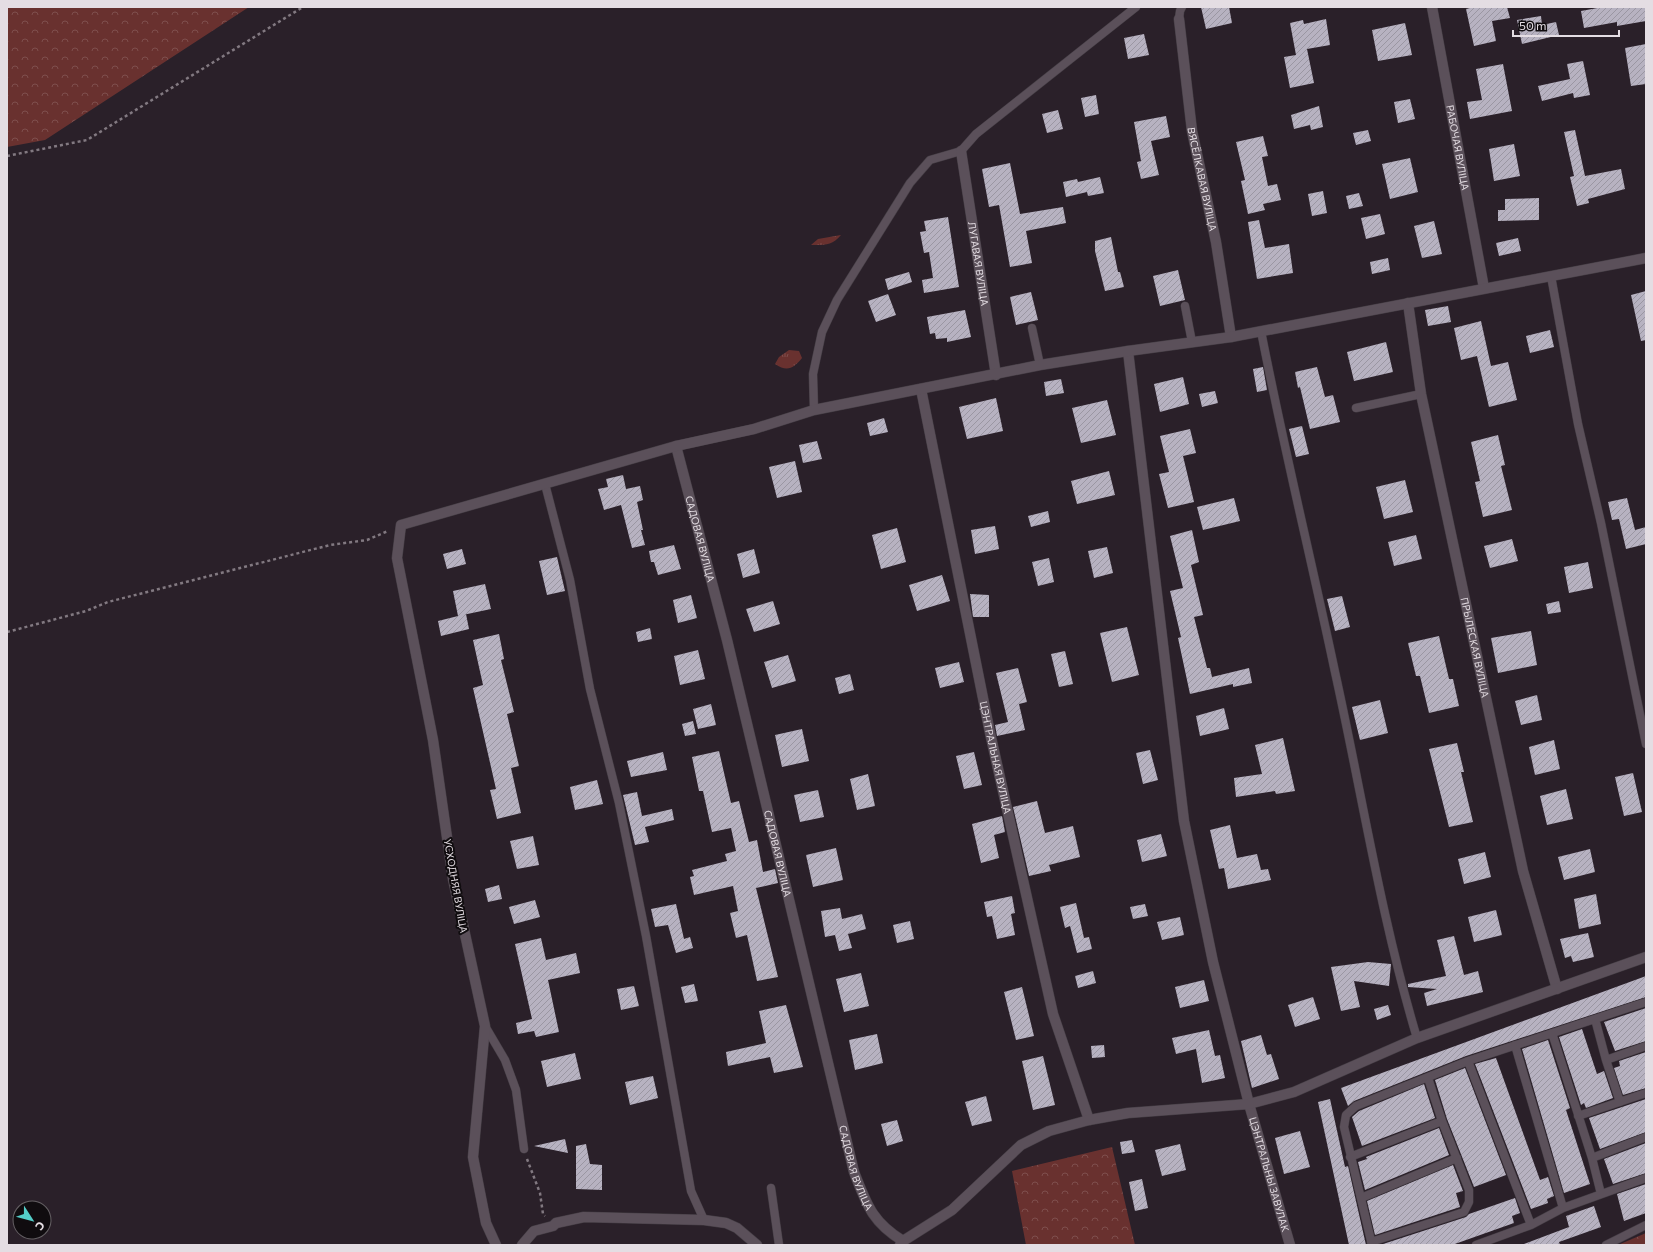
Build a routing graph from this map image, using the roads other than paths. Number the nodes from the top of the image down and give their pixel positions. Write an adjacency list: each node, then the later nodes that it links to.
1 (1136, 7): 6 (lane)
2 (1177, 7): 5 (lane)
3 (1182, 7): 5 (lane)
4 (1432, 7): 9 (street, РАБОЧАЯ ВУЛІЦА)
5 (1179, 19): 14 (street, ВЯСЁЛКАВАЯ ВУЛІЦА)
6 (960, 151): 18 (street, ЛУГАВАЯ ВУЛІЦА); 22 (lane)
7 (1646, 258): 8 (street)
8 (1551, 276): 9 (street); 25 (lane)
9 (1484, 288): 10 (street)
10 (1408, 303): 13 (street); 20 (street, ПРЫЛЕСКАЯ ВУЛІЦА)
11 (1185, 306): 15 (lane)
12 (1032, 328): 17 (lane)
13 (1261, 331): 14 (street); 32 (lane)
14 (1231, 337): 15 (street)
15 (1192, 342): 16 (street)
16 (1128, 351): 17 (street); 40 (street, ЦЭНТРАЛЬНЫ ЗАВУЛАК)
17 (1040, 365): 18 (street)
18 (996, 375): 19 (street)
19 (921, 389): 22 (street); 42 (street, ЦЭНТРАЛЬНАЯ ВУЛІЦА)
20 (1422, 394): 21 (lane); 27 (street, ПРЫЛЕСКАЯ ВУЛІЦА)
21 (1356, 408)
22 (814, 410): 23 (street)
23 (676, 446): 24 (street); 57 (street, САДОВАЯ ВУЛІЦА)
24 (545, 484): 30 (street, УСХОДНЯЯ ВУЛІЦА); 54 (lane)
25 (1646, 744)
26 (1646, 957): 27 (street)
27 (1556, 989): 32 (street)
28 (1646, 1002): 29 (lane)
29 (1595, 1019): 31 (lane); 35 (lane)
30 (485, 1026): 45 (lane); 59 (street, УСХОДНЯЯ ВУЛІЦА)
31 (1552, 1034): 33 (lane); 41 (lane)
32 (1417, 1038): 40 (street)
33 (1515, 1045): 36 (lane); 53 (lane)
34 (1646, 1046): 35 (lane)
35 (1606, 1060): 39 (lane)
36 (1468, 1061): 37 (lane); 55 (lane)
37 (1428, 1078): 43 (lane); 46 (lane)
38 (1646, 1093): 39 (lane)
39 (1620, 1102): 41 (lane)
40 (1249, 1104): 42 (street); 63 (street, ЦЭНТРАЛЬНЫ ЗАВУЛАК)
41 (1578, 1116): 48 (lane)
42 (1089, 1120): 57 (street)
43 (1442, 1122): 46 (lane); 47 (lane)
44 (1646, 1137): 48 (lane)
45 (524, 1149)
46 (1350, 1157): 52 (lane)
47 (1457, 1158): 52 (lane); 58 (lane)
48 (1592, 1158): 51 (lane)
49 (1646, 1178): 51 (lane)
50 (771, 1188): 62 (lane)
51 (1601, 1194): 53 (lane)
52 (1361, 1198): 58 (lane)
53 (1563, 1208): 55 (lane)
54 (704, 1220): 60 (street); 61 (street)
55 (1530, 1225): 64 (lane)
56 (1646, 1225): 65 (lane)
57 (901, 1243)
58 (1372, 1243)
59 (496, 1245)
60 (522, 1245)
61 (757, 1245)
62 (779, 1245)
63 (1290, 1245)
64 (1476, 1245)
65 (1606, 1245)

